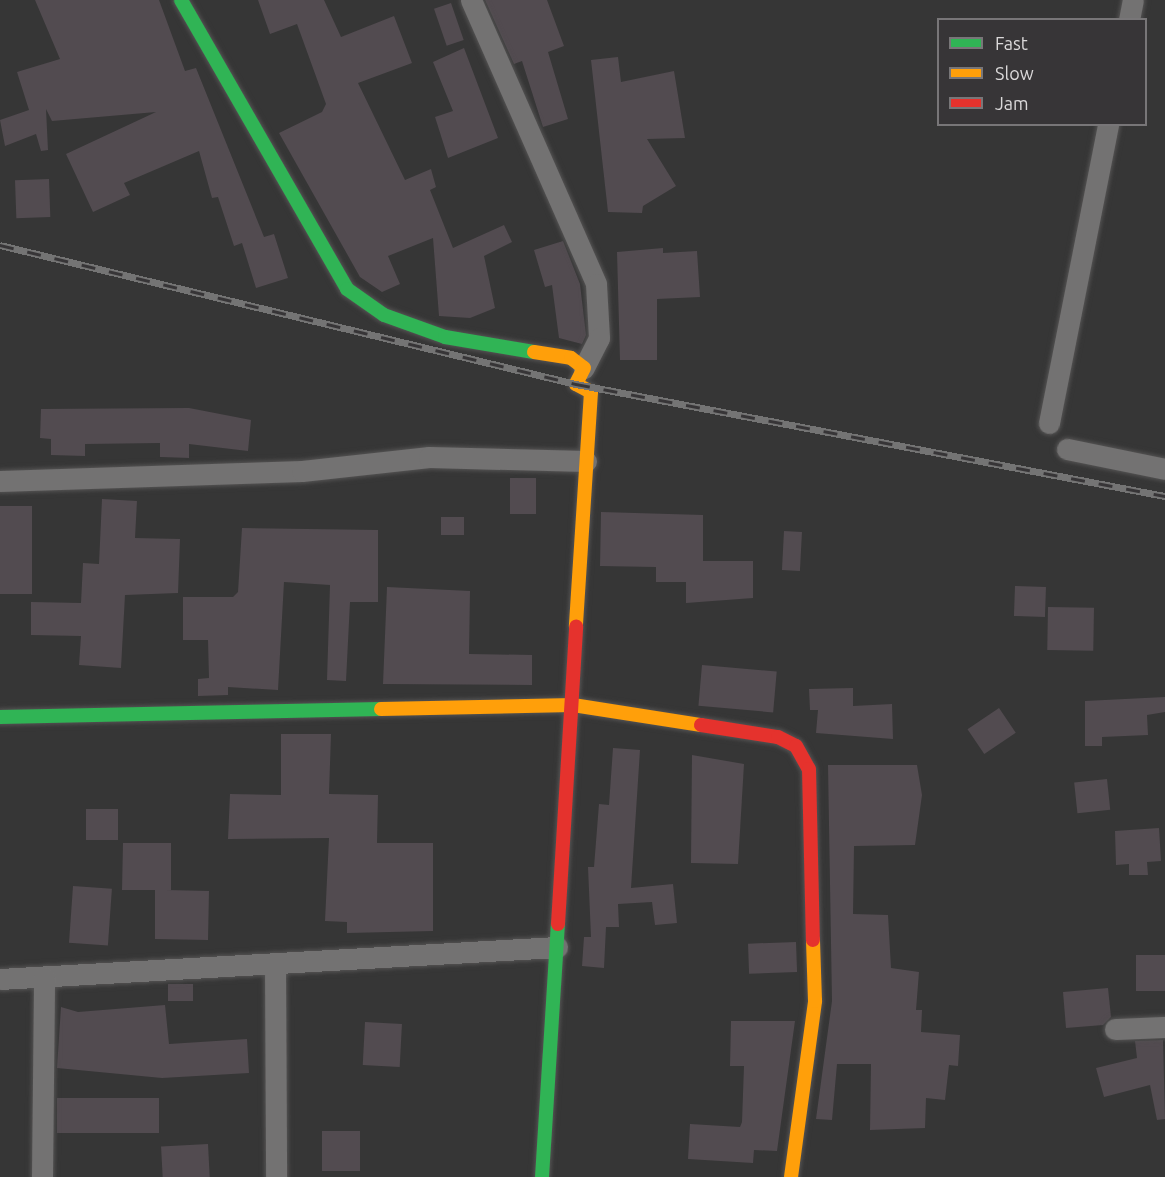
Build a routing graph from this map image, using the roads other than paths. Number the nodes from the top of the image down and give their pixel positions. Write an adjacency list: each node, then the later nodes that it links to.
1 (181, 0): 6 (street)
2 (471, 0): 6 (street)
3 (1133, 0): 4 (street)
4 (1129, 18)
5 (1108, 126): 7 (street)
6 (584, 368): 9 (street)
7 (1049, 423)
8 (1067, 448): 10 (street)
9 (586, 461): 11 (street); 12 (street)
10 (1165, 469)
11 (0, 481)
12 (573, 705): 13 (street); 14 (street); 23 (street)
13 (0, 717)
14 (557, 947): 15 (street); 22 (street)
15 (274, 963): 16 (street); 21 (street)
16 (44, 977): 17 (street); 20 (street)
17 (0, 979)
18 (1165, 1027): 19 (street)
19 (1115, 1029)
20 (42, 1177)
21 (276, 1177)
22 (542, 1177)
23 (791, 1177)

